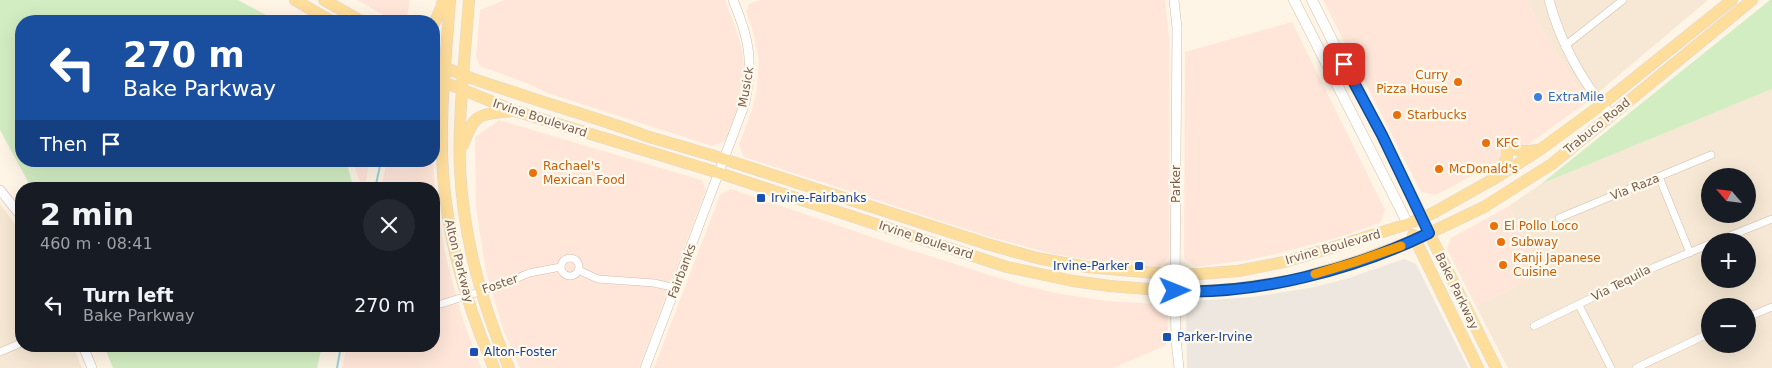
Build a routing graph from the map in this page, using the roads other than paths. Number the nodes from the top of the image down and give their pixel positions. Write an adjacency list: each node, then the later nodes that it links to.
1 (295, 0): 14 (main road)
2 (324, 0): 15 (main road)
3 (443, 0): 16 (main road)
4 (450, 0): 19 (main road, Alton Parkway)
5 (468, 0): 20 (main road, Alton Parkway)
6 (734, 0): 30 (street, Musick)
7 (1174, 0): 47 (street, Parker)
8 (1294, 0): 39 (main road, Bake Parkway)
9 (1312, 0): 36 (main road, Bake Parkway)
10 (1549, 0): 17 (street)
11 (1622, 0): 17 (street)
12 (1732, 0): 24 (main road, Trabuco Road)
13 (1752, 0): 26 (main road, Trabuco Road)
14 (321, 15)
15 (351, 15)
16 (438, 15)
17 (1566, 45): 24 (street)
18 (440, 65): 19 (main road, Irvine Boulevard)
19 (446, 68): 20 (main road, Irvine Boulevard); 22 (main road, Alton Parkway)
20 (463, 75): 23 (main road, Alton Parkway); 30 (main road, Irvine Boulevard)
21 (440, 81): 22 (main road, Irvine Boulevard)
22 (445, 84): 23 (main road, Irvine Boulevard); 51 (main road, Alton Parkway)
23 (462, 91): 25 (main road, Irvine Boulevard); 28 (main road, Alton Parkway)
24 (1601, 105): 26 (street); 27 (main road, Trabuco Road)
25 (515, 111): 28 (main road); 31 (main road, Irvine Boulevard)
26 (1610, 115): 40 (main road, Trabuco Road)
27 (1541, 149): 32 (main road, Trabuco Road); 32 (main road)
28 (460, 152): 49 (main road, Alton Parkway)
29 (1711, 155): 33 (street, Via Raza)
30 (724, 159): 31 (street, Musick); 47 (main road, Irvine Boulevard)
31 (719, 173): 48 (street, Fairbanks); 50 (main road, Irvine Boulevard)
32 (1496, 177): 36 (main road, Trabuco Road)
33 (1659, 177): 37 (street, Via Raza); 44 (street)
34 (0, 190): 35 (street)
35 (15, 209)
36 (1423, 218): 39 (main road, Irvine Boulevard); 40 (main road, Bake Parkway)
37 (1559, 218)
38 (1772, 218): 41 (street)
39 (1408, 224): 42 (main road, Bake Parkway); 47 (main road, Irvine Boulevard)
40 (1429, 233): 42 (main road, Irvine Boulevard); 67 (main road, Bake Parkway)
41 (1736, 233)
42 (1415, 240): 50 (main road, Irvine Boulevard); 66 (main road, Bake Parkway)
43 (1701, 248): 44 (street, Via Tequila)
44 (1690, 253): 53 (street, Via Tequila)
45 (561, 267): 46 (street); 46 (street); 49 (street, Foster)
46 (578, 270): 48 (street)
47 (1175, 275): 50 (street, Parker)
48 (676, 288): 64 (street, Fairbanks)
49 (480, 291): 51 (street, Foster); 63 (main road, Alton Parkway)
50 (1175, 291): 65 (street, Parker)
51 (467, 295): 52 (street, Foster); 62 (main road, Alton Parkway)
52 (441, 304)
53 (1579, 305): 56 (street, Via Tequila); 68 (street)
54 (1772, 307): 55 (street)
55 (1756, 314)
56 (1534, 326)
57 (1701, 337): 69 (street)
58 (15, 346): 59 (street)
59 (0, 352)
60 (85, 352): 61 (street)
61 (92, 368)
62 (494, 368)
63 (509, 368)
64 (645, 368)
65 (1179, 368)
66 (1478, 368)
67 (1496, 368)
68 (1611, 368)
69 (1636, 368)

